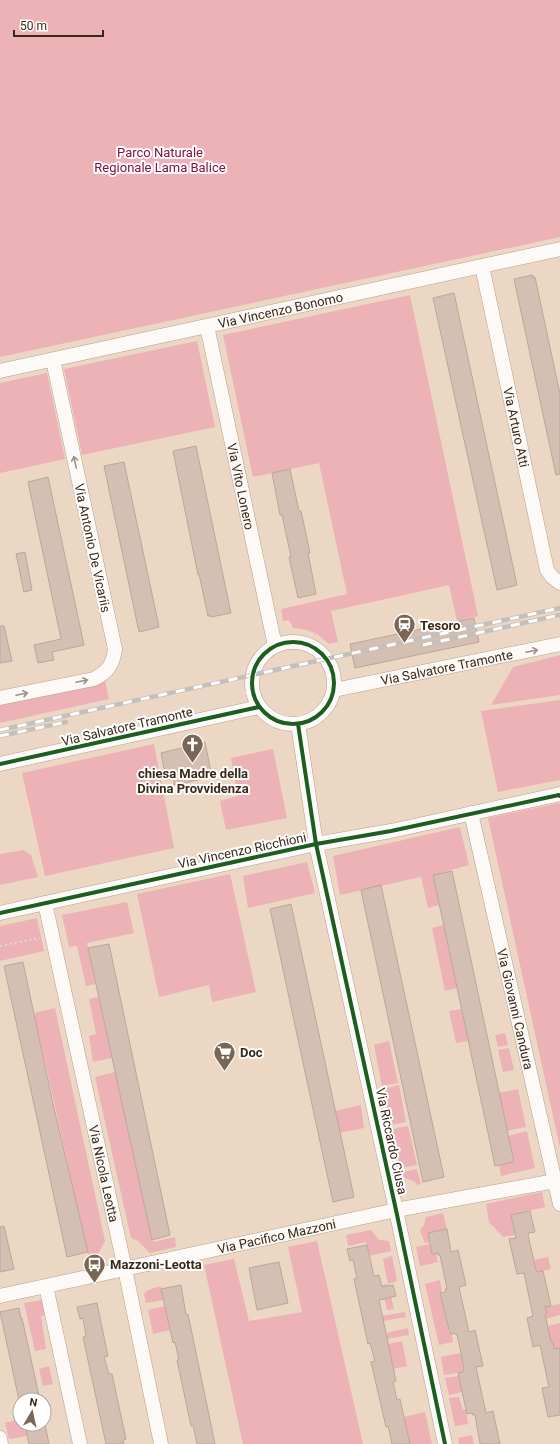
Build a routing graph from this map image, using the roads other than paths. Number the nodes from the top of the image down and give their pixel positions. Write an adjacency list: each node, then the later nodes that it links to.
1 (560, 249): 2 (street, Via Vincenzo Bonomo)
2 (482, 266): 3 (street, Via Vincenzo Bonomo); 6 (street, Via Arturo Atti)
3 (207, 326): 4 (street, Via Vincenzo Bonomo); 8 (street, Via Vito Lonero)
4 (53, 360): 5 (street, Via Vincenzo Bonomo); 10 (street, Via Antonio De Vicariis, one-way to 4)
5 (0, 371)
6 (560, 583)
7 (560, 644): 9 (street, Via Salvatore Tramonte, one-way to 7)
8 (275, 646): 9 (street); 11 (street)
9 (334, 690): 12 (street)
10 (0, 698)
11 (259, 706): 12 (street); 13 (street, Via Salvatore Tramonte)
12 (298, 724): 16 (street, Via Riccardo Ciusa)
13 (0, 764)
14 (560, 795): 15 (street, Via Vincenzo Ricchioni)
15 (471, 813): 16 (street, Via Vincenzo Ricchioni); 19 (street, Via Giovanni Candura)
16 (316, 844): 17 (street, Via Vincenzo Ricchioni); 21 (street, Via Riccardo Ciusa)
17 (46, 904): 18 (street, Via Vincenzo Ricchioni); 22 (street, Via Nicola Leotta)
18 (0, 913)
19 (555, 1181): 20 (street, Via Giovanni Candura); 21 (street, Via Pacifico Mazzoni)
20 (560, 1204)
21 (396, 1210): 22 (street, Via Pacifico Mazzoni); 29 (street, Via Riccardo Ciusa)
22 (125, 1269): 23 (street, Via Pacifico Mazzoni); 28 (street, Via Nicola Leotta)
23 (46, 1286): 24 (street, Via Pacifico Mazzoni); 27 (street)
24 (0, 1296)
25 (0, 1438): 26 (street)
26 (1, 1444)
27 (80, 1444)
28 (161, 1444)
29 (445, 1444)

